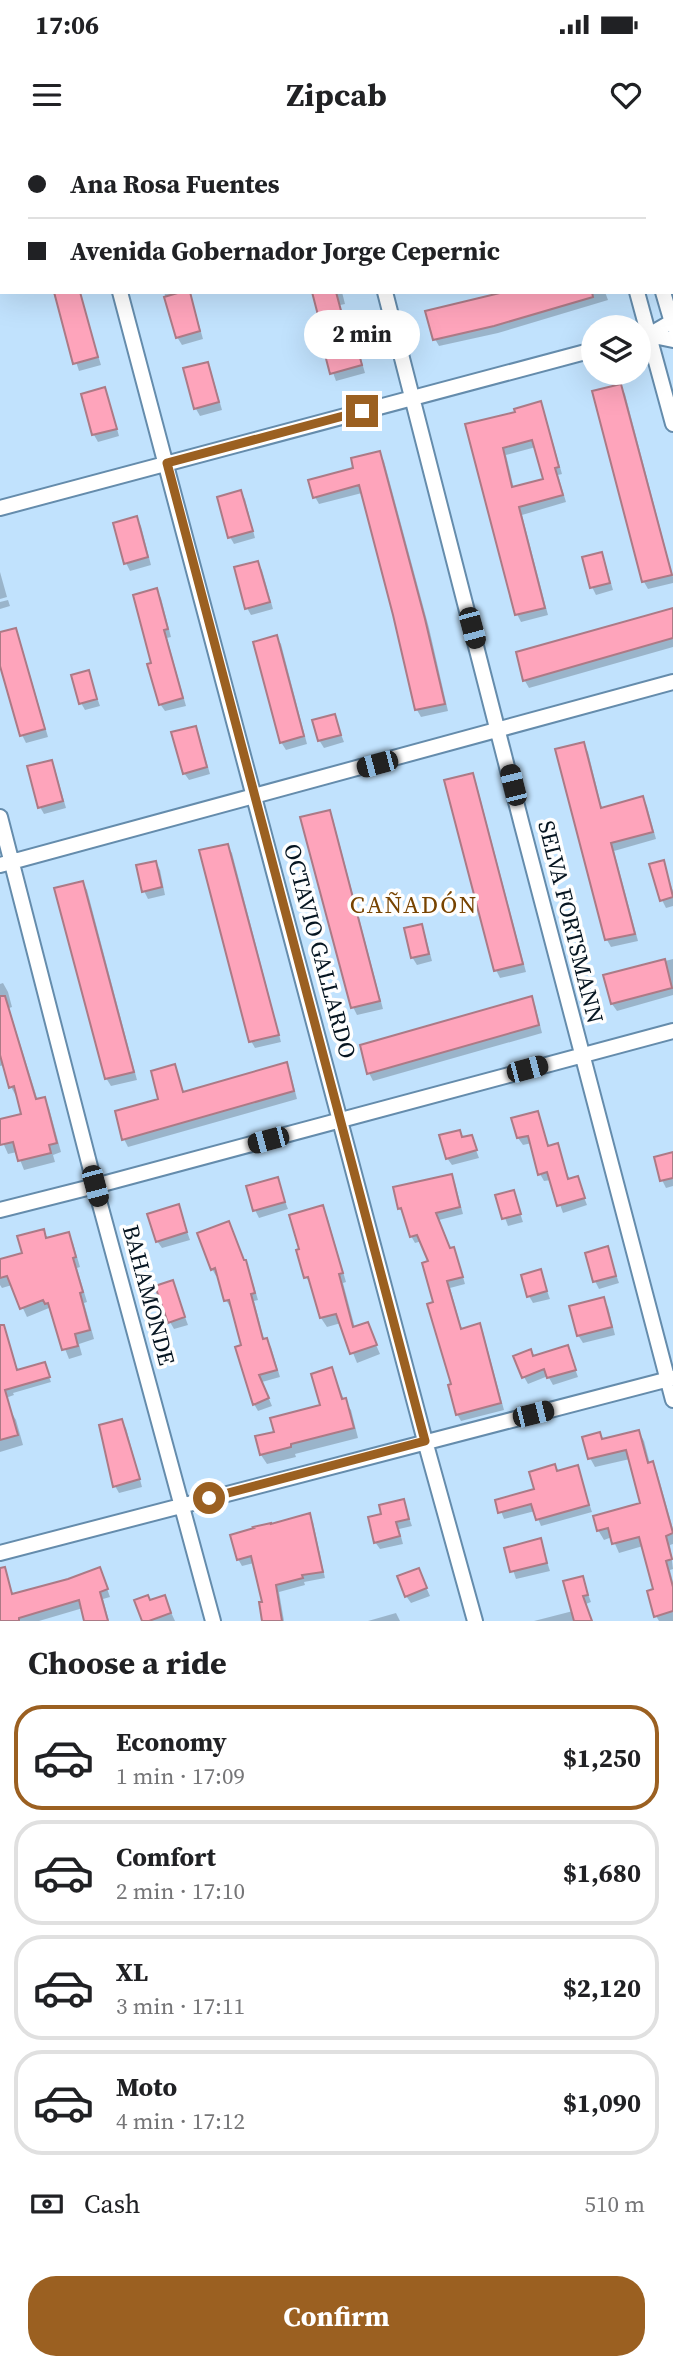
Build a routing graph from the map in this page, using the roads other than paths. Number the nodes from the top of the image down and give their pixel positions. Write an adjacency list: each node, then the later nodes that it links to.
1 (121, 294): 14 (street, OCTAVIO GALLARDO)
2 (385, 294): 12 (street, SELVA FORTSMANN)
3 (638, 294): 5 (street)
4 (664, 294): 6 (street)
5 (641, 315)
6 (672, 323): 7 (street)
7 (651, 333)
8 (651, 337): 9 (street)
9 (673, 340)
10 (581, 353): 12 (street)
11 (651, 357): 13 (street)
12 (411, 397): 14 (street); 17 (street, SELVA FORTSMANN)
13 (673, 424)
14 (167, 463): 15 (street); 18 (street, OCTAVIO GALLARDO)
15 (0, 508)
16 (673, 682): 17 (street)
17 (499, 731): 18 (street); 22 (street, SELVA FORTSMANN)
18 (255, 797): 20 (street); 23 (street, OCTAVIO GALLARDO)
19 (0, 817): 20 (street, BAHAMONDE)
20 (6, 864): 24 (street, BAHAMONDE)
21 (673, 1031): 22 (street)
22 (580, 1055): 23 (street); 26 (street, SELVA FORTSMANN)
23 (341, 1120): 24 (street); 28 (street, OCTAVIO GALLARDO)
24 (95, 1186): 25 (street); 29 (street, BAHAMONDE)
25 (0, 1210)
26 (670, 1379): 27 (street, SELVA FORTSMANN); 28 (street)
27 (673, 1400)
28 (425, 1441): 29 (street); 32 (street, OCTAVIO GALLARDO)
29 (182, 1505): 30 (street); 31 (street, BAHAMONDE)
30 (0, 1553)
31 (213, 1621)
32 (475, 1621)

